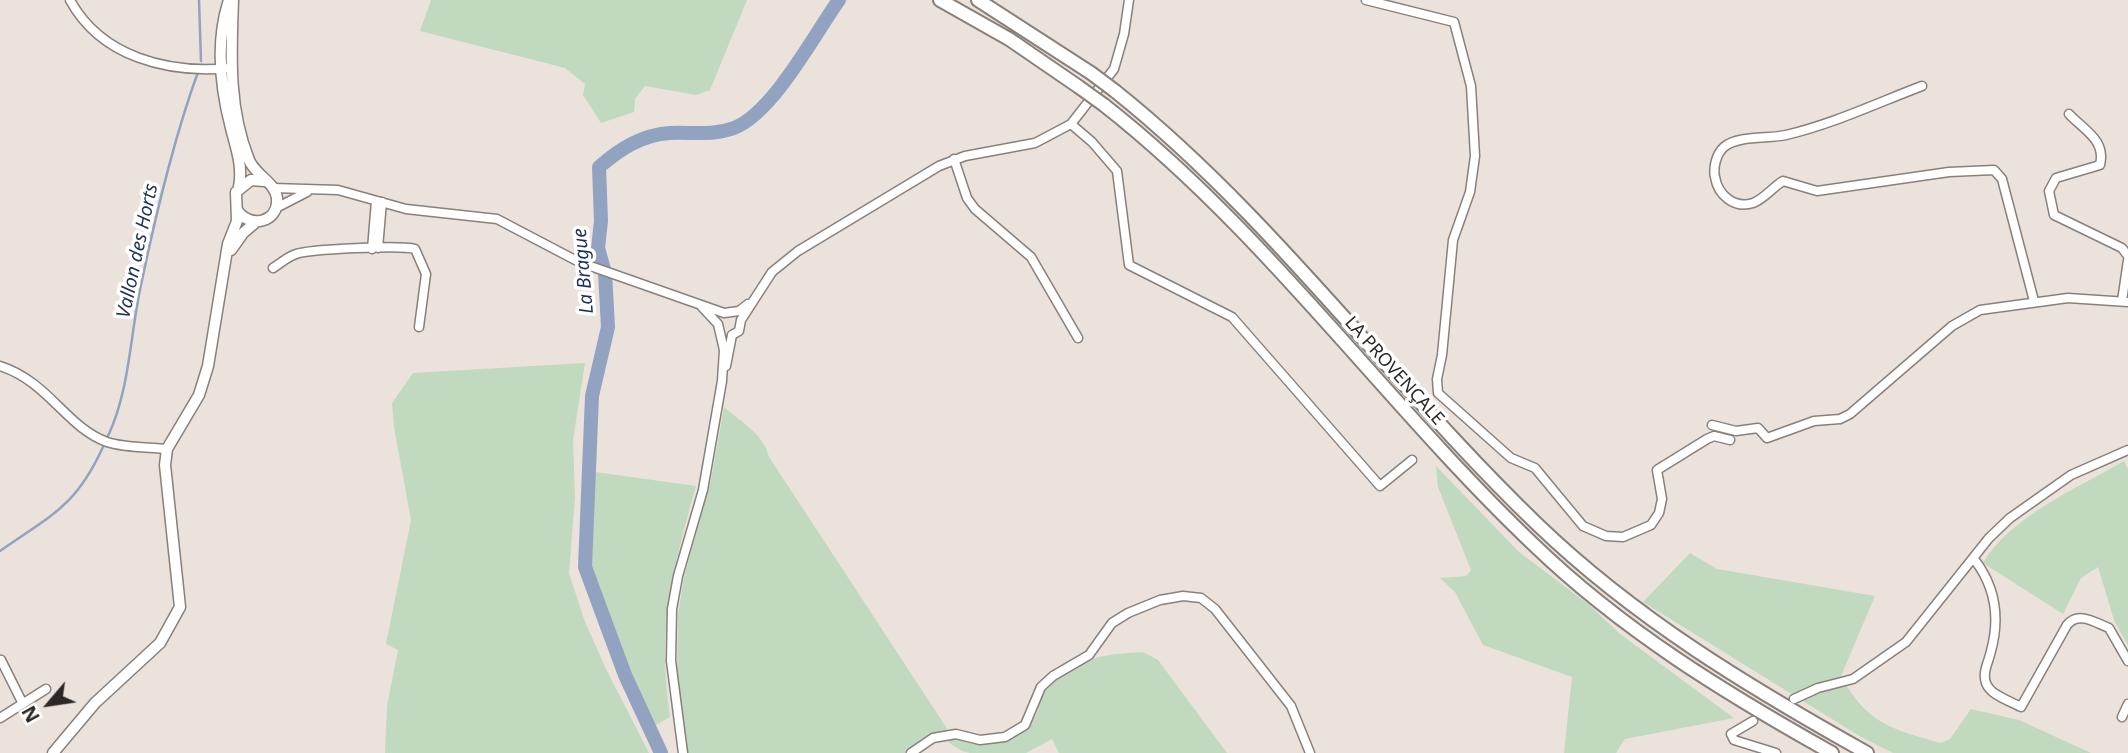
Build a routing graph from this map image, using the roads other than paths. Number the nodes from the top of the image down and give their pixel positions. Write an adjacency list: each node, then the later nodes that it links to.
1 (70, 0): 7 (street)
2 (231, 0): 7 (main road)
3 (940, 0): 56 (highway, LA PROVENÇALE, bridge)
4 (978, 0): 57 (highway, LA PROVENÇALE, bridge)
5 (1129, 0): 10 (street)
6 (1366, 0): 37 (street)
7 (225, 69): 12 (main road); 13 (main road)
8 (1922, 86): 24 (street)
9 (2069, 114): 21 (street)
10 (1071, 124): 11 (street); 40 (street)
11 (954, 159): 23 (street); 33 (street)
12 (269, 184): 13 (main road); 14 (street); 16 (main road)
13 (239, 187): 17 (main road)
14 (313, 190): 15 (street); 16 (street)
15 (379, 201): 19 (street); 26 (street)
16 (276, 208): 18 (main road)
17 (236, 210): 18 (main road); 20 (main road)
18 (256, 222): 20 (main road)
19 (375, 248): 22 (street); 30 (street)
20 (227, 257): 38 (main road)
21 (2128, 258): 25 (street)
22 (273, 268)
23 (757, 295): 27 (street); 29 (street)
24 (2034, 301): 25 (street); 36 (street)
25 (2125, 302)
26 (696, 303): 28 (street); 31 (street)
27 (734, 312): 28 (street); 29 (street)
28 (724, 313): 31 (street)
29 (741, 320): 32 (street)
30 (419, 327)
31 (719, 327): 32 (street); 35 (street)
32 (732, 335): 35 (street)
33 (1078, 338)
34 (0, 366): 38 (street)
35 (722, 381): 52 (street)
36 (1712, 425)
37 (1730, 440)
38 (167, 450): 51 (main road)
39 (2128, 450): 41 (street)
40 (1412, 460)
41 (1974, 559): 43 (street); 45 (street)
42 (1, 660): 46 (street)
43 (2128, 661)
44 (46, 689): 46 (street)
45 (1794, 699)
46 (23, 704): 49 (street)
47 (2128, 704): 48 (street)
48 (2122, 717)
49 (0, 718)
50 (1753, 721): 55 (street)
51 (53, 753)
52 (683, 753)
53 (911, 753): 54 (street)
54 (1310, 753)
55 (1776, 753)
56 (1832, 753)
57 (1867, 753)

